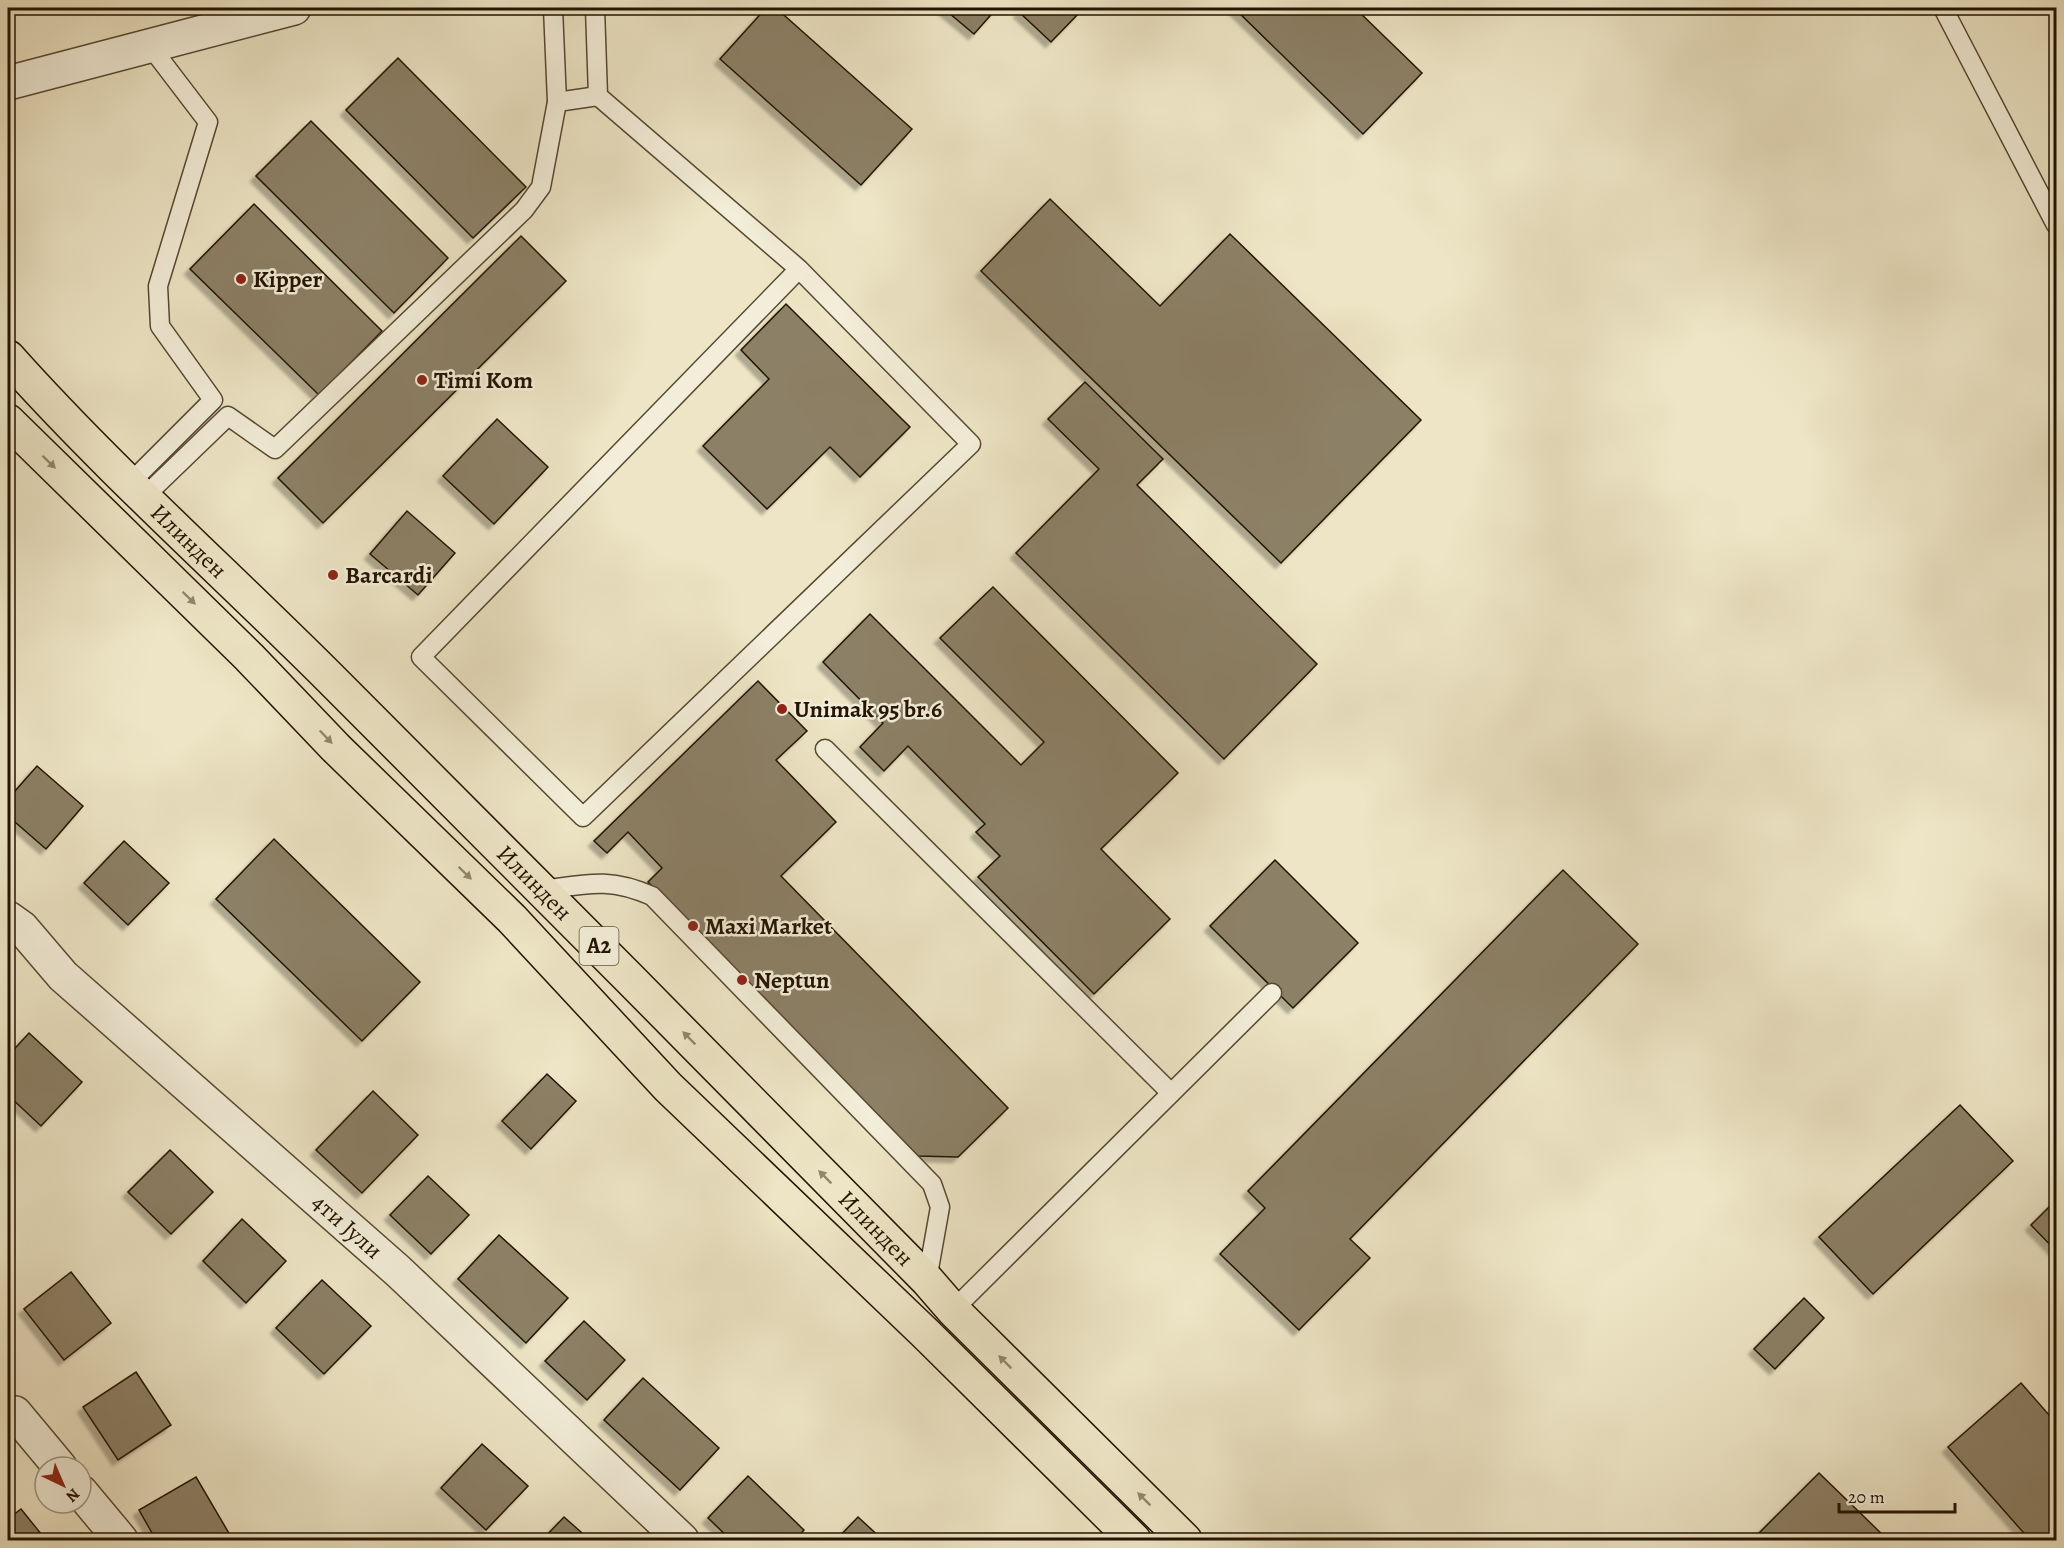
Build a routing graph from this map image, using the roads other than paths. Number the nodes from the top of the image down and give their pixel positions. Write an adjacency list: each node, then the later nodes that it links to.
1 (294, 8): 5 (street)
2 (554, 8): 8 (lane)
3 (595, 8): 7 (lane)
4 (1943, 8): 9 (lane)
5 (150, 46): 6 (street); 12 (lane)
6 (8, 83)
7 (598, 96): 8 (lane); 10 (lane)
8 (557, 102): 13 (lane)
9 (2056, 225)
10 (799, 269): 10 (lane)
11 (8, 357): 15 (main road, Илинден / A2)
12 (213, 400): 13 (lane); 15 (lane)
13 (228, 416): 15 (lane)
14 (8, 421): 28 (main road, Илинден / A2, one-way to 28)
15 (137, 491): 17 (main road, Илинден / A2)
16 (825, 748): 20 (lane)
17 (543, 890): 21 (main road, Илинден / A2, one-way to 17); 21 (lane)
18 (8, 918): 27 (street, 4ти Јули)
19 (1272, 993): 20 (lane)
20 (1172, 1093): 22 (lane)
21 (927, 1280): 22 (main road, Илинден / A2)
22 (953, 1310): 29 (main road, Илинден / A2, one-way to 22)
23 (15, 1413): 24 (street)
24 (50, 1455)
25 (93, 1506): 26 (street)
26 (121, 1540)
27 (682, 1540)
28 (1134, 1540)
29 (1185, 1540)

